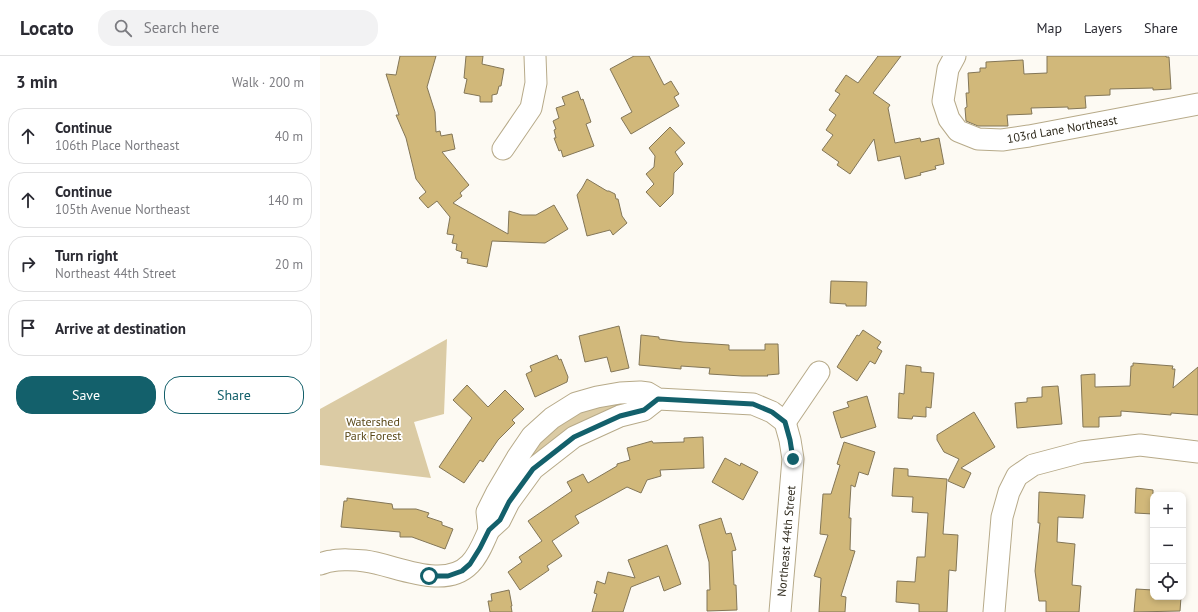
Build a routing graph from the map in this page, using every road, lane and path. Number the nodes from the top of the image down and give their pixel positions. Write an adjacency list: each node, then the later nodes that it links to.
1 (535, 56): 4 (street)
2 (955, 56): 3 (street, 103rd Lane Northeast)
3 (1198, 104)
4 (503, 149)
5 (819, 372): 7 (street)
6 (658, 399): 7 (street); 9 (street); 9 (street)
7 (785, 422): 11 (street, Northeast 44th Street)
8 (1198, 452): 12 (street)
9 (489, 530): 10 (street)
10 (320, 564)
11 (780, 612)
12 (994, 612)

